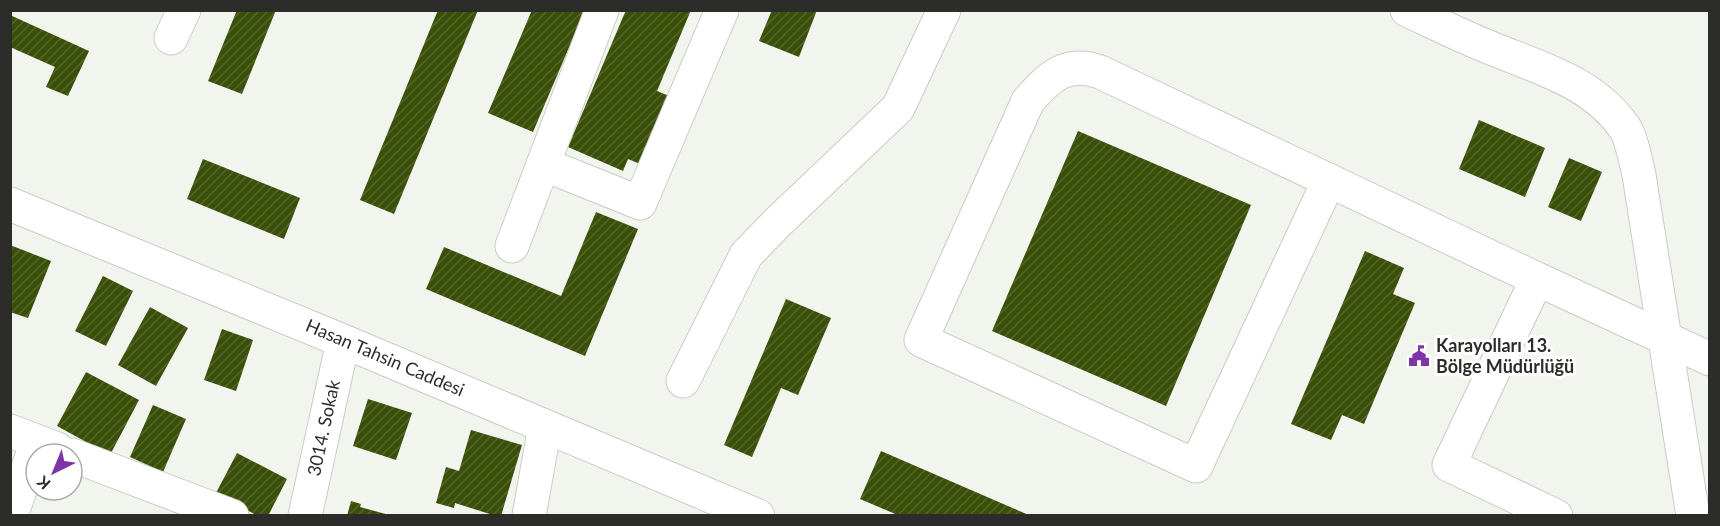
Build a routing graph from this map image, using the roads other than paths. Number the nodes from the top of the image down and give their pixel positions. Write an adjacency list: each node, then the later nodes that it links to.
1 (602, 10): 5 (street)
2 (722, 10): 5 (street)
3 (944, 10): 13 (street)
4 (1407, 10): 10 (street)
5 (543, 164): 8 (street)
6 (1329, 180): 6 (street); 9 (street)
7 (10, 204): 11 (street, Hasan Tahsin Caddesi)
8 (512, 246)
9 (1537, 279): 10 (street); 22 (street)
10 (1666, 339): 12 (street); 23 (street)
11 (343, 341): 14 (street, Hasan Tahsin Caddesi); 20 (street, 3014. Sokak)
12 (1710, 359)
13 (683, 381)
14 (545, 426): 17 (street, Hasan Tahsin Caddesi); 21 (street)
15 (24, 437): 18 (street)
16 (84, 459): 19 (street)
17 (741, 512)
18 (11, 516)
19 (232, 516)
20 (305, 516)
21 (529, 516)
22 (1556, 516)
23 (1693, 516)

